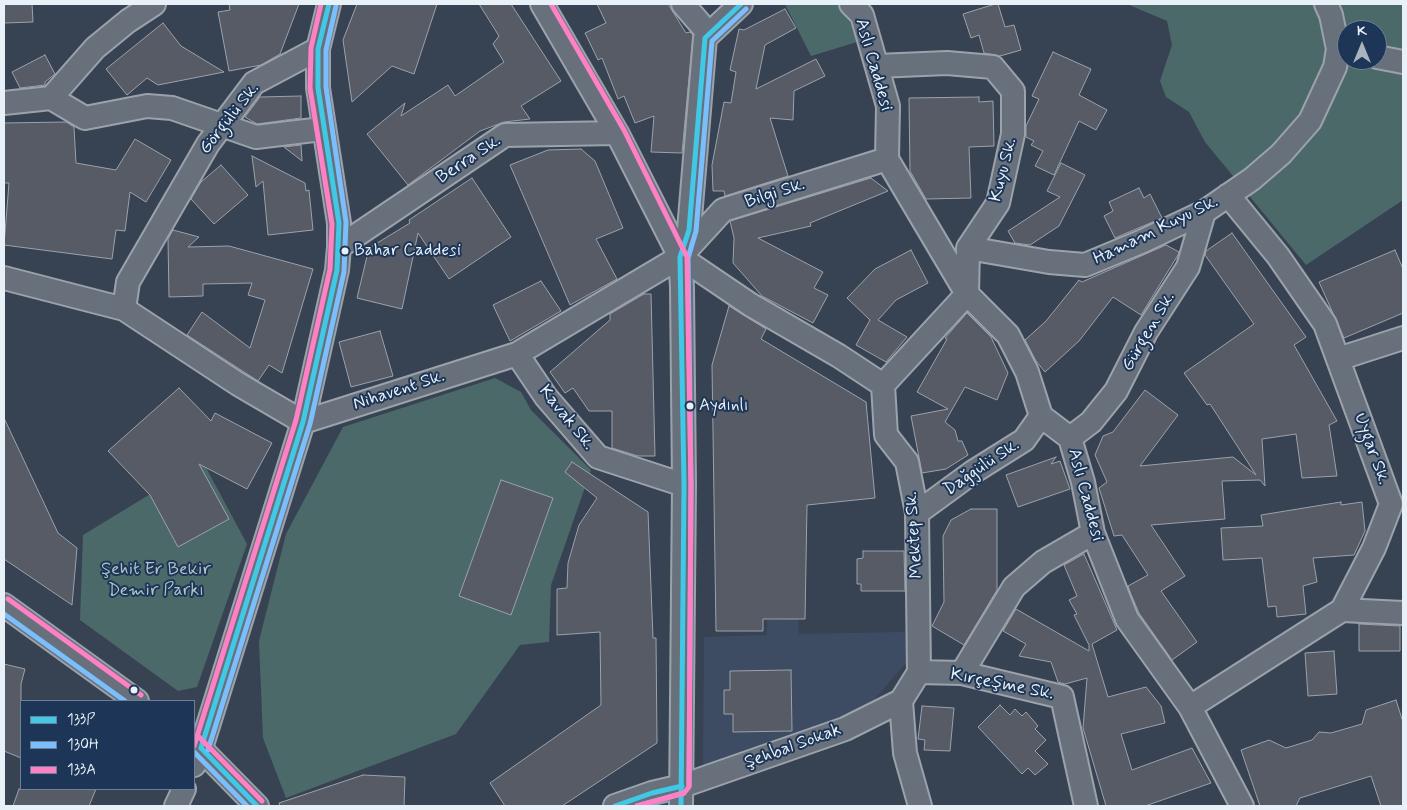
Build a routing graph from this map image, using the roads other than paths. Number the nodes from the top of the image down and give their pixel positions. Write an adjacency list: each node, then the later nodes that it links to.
1 (154, 4): 15 (street)
2 (329, 4): 10 (street)
3 (542, 4): 19 (street)
4 (683, 4): 8 (street)
5 (741, 4): 8 (street)
6 (851, 4): 14 (street, Aslı Caddesi)
7 (1326, 4): 9 (street, Hamam Kuyu Sk.)
8 (709, 34): 25 (street)
9 (1337, 34)
10 (318, 49): 17 (street, Görgülü Sk.); 18 (street)
11 (1387, 59): 12 (street)
12 (1403, 62)
13 (1337, 63): 21 (street, Hamam Kuyu Sk.)
14 (877, 66): 20 (street, Aslı Caddesi); 24 (street, Kuyu Sk.)
15 (51, 98): 16 (street); 17 (street)
16 (4, 103)
17 (223, 124): 18 (street); 28 (street, Görgülü Sk.)
18 (322, 129): 23 (street)
19 (617, 133): 23 (street, Berra Sk.); 25 (street)
20 (886, 159): 25 (street, Bilgi Sk.); 27 (street)
21 (1228, 195): 22 (street, Hamam Kuyu Sk.); 31 (street, Uygar Sk.)
22 (1204, 212): 24 (street, Hamam Kuyu Sk.); 35 (street, Gürgen Sk.)
23 (339, 247): 34 (street)
24 (968, 248): 27 (street)
25 (680, 257): 30 (street, Nihavent Sk.); 32 (street); 36 (street)
26 (4, 278): 28 (street)
27 (967, 294): 32 (street); 33 (street)
28 (124, 309): 34 (street)
29 (1403, 338): 31 (street)
30 (517, 354): 34 (street, Nihavent Sk.); 36 (street, Kavak Sk.)
31 (1338, 359): 40 (street, Uygar Sk.)
32 (883, 385): 37 (street, Mektep Sk.)
33 (1041, 416): 35 (street, Aslı Caddesi); 37 (street, Dağgülü Sk.)
34 (303, 422): 47 (street)
35 (1070, 438): 38 (street, Aslı Caddesi)
36 (684, 485): 49 (street)
37 (917, 514): 42 (street, Mektep Sk.)
38 (1093, 533): 43 (street); 46 (street, Aslı Caddesi)
39 (4, 605): 44 (street)
40 (1342, 610): 41 (street); 46 (street)
41 (1403, 612)
42 (920, 672): 43 (street, Kırçeşme Sk.); 45 (street)
43 (962, 674): 54 (street, Kırçeşme Sk.)
44 (136, 700)
45 (901, 701): 49 (street, Şehbal Sokak); 53 (street)
46 (1190, 707): 55 (street, Aslı Caddesi)
47 (196, 752): 51 (street)
48 (184, 790): 50 (street)
49 (683, 800): 52 (street, Şehbal Sokak)
50 (176, 806)
51 (256, 806)
52 (615, 806)
53 (920, 806)
54 (1086, 806)
55 (1242, 806)

